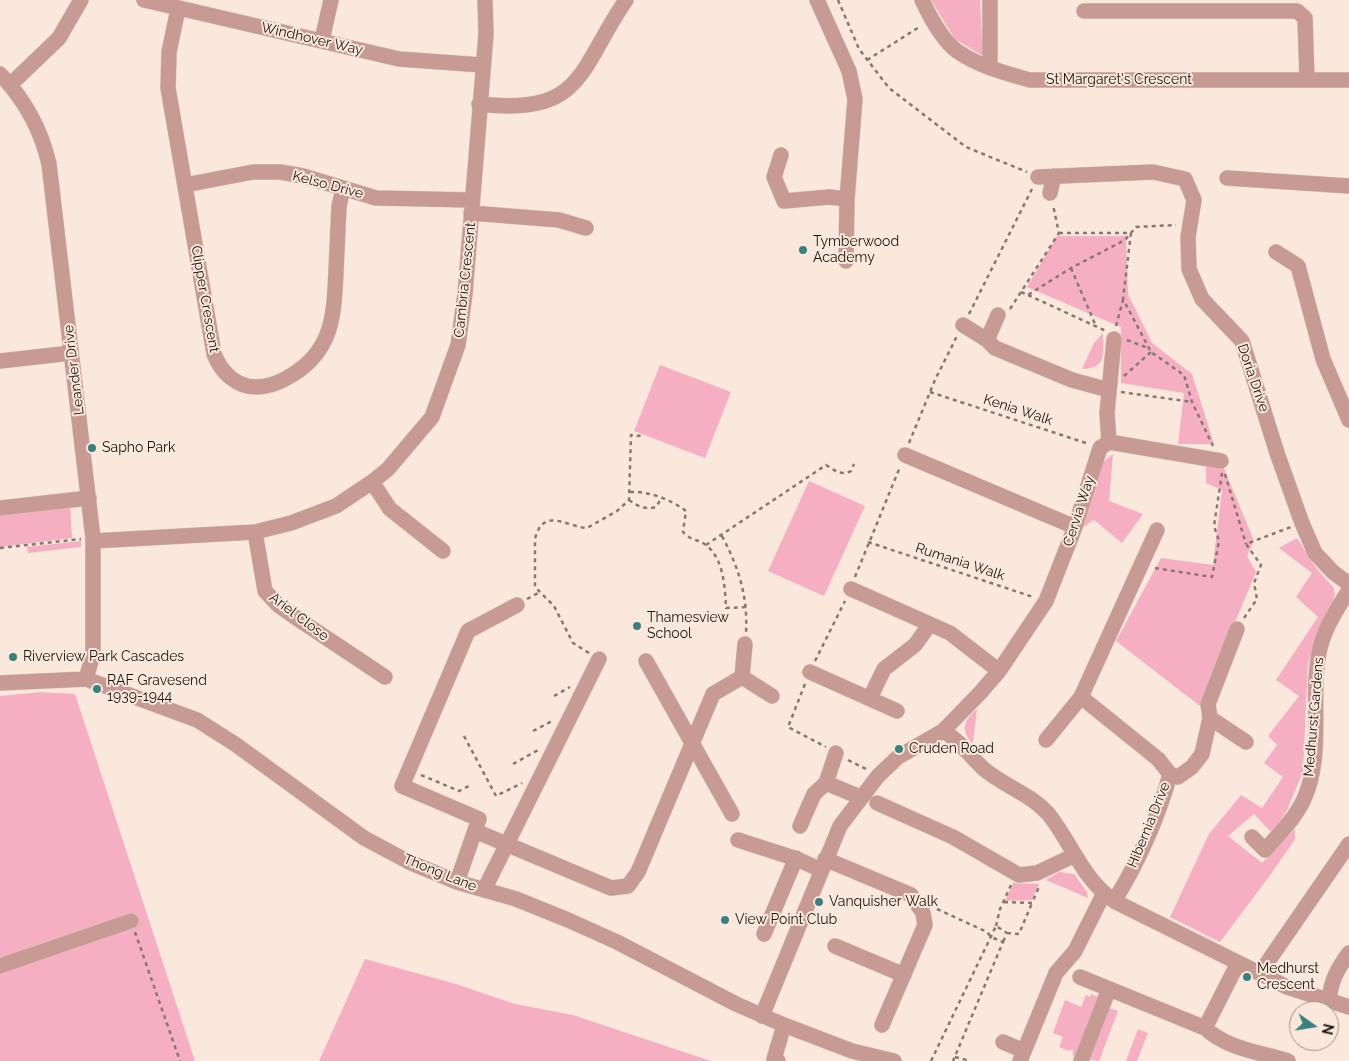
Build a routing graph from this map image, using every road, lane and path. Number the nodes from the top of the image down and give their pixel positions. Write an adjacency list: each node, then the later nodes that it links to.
1 (81, 0): 17 (street)
2 (144, 0): 10 (street, Windhover Way)
3 (331, 0): 13 (street)
4 (485, 0): 15 (street, Cambria Crescent)
5 (626, 0): 20 (street)
6 (816, 0): 29 (street)
7 (838, 0): 14 (path)
8 (922, 0): 12 (street, St Margaret's Crescent)
9 (990, 0): 16 (street)
10 (178, 9): 13 (street, Windhover Way); 25 (street, Clipper Crescent)
11 (1084, 11): 18 (street)
12 (932, 19): 14 (path); 16 (street, St Margaret's Crescent)
13 (322, 40): 15 (street, Windhover Way)
14 (867, 60): 23 (path)
15 (482, 65): 20 (street, Cambria Crescent)
16 (990, 68): 18 (street, St Margaret's Crescent)
17 (5, 79): 48 (street, Leander Drive)
18 (1307, 79): 19 (street, St Margaret's Crescent)
19 (1349, 80)
20 (479, 104): 30 (street, Cambria Crescent)
21 (781, 155): 29 (street)
22 (1054, 176): 23 (street, Doria Drive); 28 (street); 31 (street, Doria Drive)
23 (1038, 177): 42 (path)
24 (1227, 178): 26 (street)
25 (185, 185): 27 (street, Kelso Drive); 27 (street, Clipper Crescent)
26 (1349, 186)
27 (343, 189): 30 (street, Kelso Drive)
28 (1050, 193): 33 (path)
29 (847, 200): 36 (street)
30 (471, 207): 32 (street, Kelso Drive); 59 (street, Cambria Crescent)
31 (1190, 224): 34 (path); 65 (street, Doria Drive)
32 (586, 228)
33 (1059, 233): 34 (path); 38 (path)
34 (1131, 234): 37 (path); 40 (path)
35 (1276, 252): 53 (street)
36 (846, 261)
37 (1071, 268): 39 (path); 43 (path)
38 (1021, 292): 39 (path); 41 (path)
39 (1028, 295): 43 (path)
40 (1123, 299): 44 (path); 46 (path)
41 (998, 315): 45 (street)
42 (963, 325): 45 (street); 51 (path)
43 (1095, 326): 44 (path)
44 (1114, 337): 46 (path); 50 (street, Cervia Way)
45 (986, 340): 50 (street)
46 (1148, 348): 47 (path)
47 (1151, 352): 50 (path); 52 (path)
48 (71, 353): 49 (street); 61 (street, Leander Drive)
49 (0, 361)
50 (1109, 390): 52 (path); 55 (street, Cervia Way)
51 (930, 392): 55 (path, Kenia Walk); 56 (path)
52 (1192, 402): 57 (path)
53 (1349, 420)
54 (643, 433): 60 (path)
55 (1104, 445): 57 (street); 66 (street, Cervia Way)
56 (905, 455): 66 (street); 71 (path)
57 (1221, 461)
58 (854, 464): 69 (path)
59 (372, 482): 68 (street, Cambria Crescent); 75 (street)
60 (630, 492): 62 (path); 63 (path)
61 (89, 498): 64 (street); 70 (street, Leander Drive)
62 (661, 498): 63 (path); 73 (path)
63 (629, 500): 86 (path)
64 (0, 508)
65 (1302, 522): 72 (path); 77 (street, Doria Drive)
66 (1075, 527): 80 (street, Cervia Way)
67 (1157, 530): 76 (street)
68 (255, 532): 70 (street, Cambria Crescent); 90 (street, Ariel Close)
69 (722, 536): 73 (path); 82 (path)
70 (93, 540): 74 (path); 92 (street, Leander Drive)
71 (868, 542): 78 (path); 80 (path, Rumania Walk)
72 (1246, 544): 76 (path); 84 (path)
73 (706, 546): 82 (path)
74 (0, 548)
75 (443, 550)
76 (1141, 566): 95 (street)
77 (1349, 584)
78 (850, 589): 83 (street); 89 (path)
79 (1349, 590): 118 (street, Medhurst Gardens)
80 (1046, 601): 88 (street, Cervia Way)
81 (517, 605): 116 (street)
82 (747, 608): 85 (path)
83 (930, 624): 88 (street); 96 (street)
84 (1237, 629): 98 (street)
85 (745, 644): 91 (street)
86 (599, 659): 101 (street)
87 (646, 661): 103 (street)
88 (999, 671): 99 (street, Cervia Way)
89 (810, 672): 96 (street); 105 (path)
90 (384, 677)
91 (742, 677): 94 (street); 103 (street)
92 (86, 679): 93 (street, Thong Lane); 126 (street, Thong Lane)
93 (0, 682)
94 (772, 696)
95 (1081, 697): 102 (street); 108 (street, Hibernia Drive)
96 (870, 698): 97 (street)
97 (897, 711)
98 (1210, 718): 104 (street); 108 (street)
99 (943, 731): 110 (street, Cervia Way); 122 (street)
100 (464, 736): 107 (path)
101 (559, 739): 106 (path); 107 (street)
102 (1046, 740)
103 (693, 742): 115 (street); 121 (street)
104 (1246, 742)
105 (836, 753): 110 (path); 111 (street)
106 (513, 764)
107 (542, 772): 121 (street)
108 (1170, 774): 129 (street, Hibernia Drive)
109 (422, 775): 112 (path)
110 (878, 776): 113 (street, Cervia Way)
111 (826, 783): 113 (street); 117 (street)
112 (469, 786)
113 (860, 797): 124 (street, Cervia Way)
114 (877, 803): 125 (street)
115 (732, 814)
116 (477, 825): 121 (street); 126 (street)
117 (800, 826)
118 (1252, 837)
119 (738, 840): 123 (street)
120 (1349, 844): 143 (street)
121 (507, 845): 128 (street)
122 (1074, 855): 125 (street); 129 (street)
123 (796, 858): 124 (street); 136 (street)
124 (823, 864): 130 (street); 149 (street, Cervia Way)
125 (1016, 874): 131 (path)
126 (457, 882): 128 (street, Thong Lane)
127 (1040, 884): 132 (path)
128 (484, 890): 149 (street, Thong Lane)
129 (1109, 897): 141 (street); 154 (street, Hibernia Drive)
130 (915, 900): 137 (path); 144 (street)
131 (1004, 902): 132 (path); 134 (path)
132 (1032, 903): 135 (path)
133 (131, 921): 142 (street); 156 (path)
134 (996, 926): 135 (path); 137 (path)
135 (1007, 932): 138 (path)
136 (764, 934)
137 (991, 937): 138 (path); 159 (path)
138 (1003, 942): 155 (path)
139 (835, 946): 144 (street)
140 (1349, 953): 147 (street)
141 (1238, 963): 143 (street); 152 (street)
142 (0, 966)
143 (1260, 973): 147 (street)
144 (904, 975): 151 (street)
145 (1080, 977): 146 (street)
146 (1109, 989): 152 (street); 162 (street)
147 (1328, 1000): 148 (street)
148 (1349, 1007)
149 (762, 1016): 150 (street, Thong Lane)
150 (784, 1025): 157 (street); 158 (street, Thong Lane)
151 (882, 1025)
152 (1205, 1028): 163 (street)
153 (1003, 1042): 154 (street)
154 (1022, 1056)
155 (955, 1057): 160 (path); 161 (path)
156 (180, 1061)
157 (778, 1061)
158 (894, 1061)
159 (931, 1061)
160 (953, 1061)
161 (970, 1061)
162 (1081, 1061)
163 (1288, 1061)

